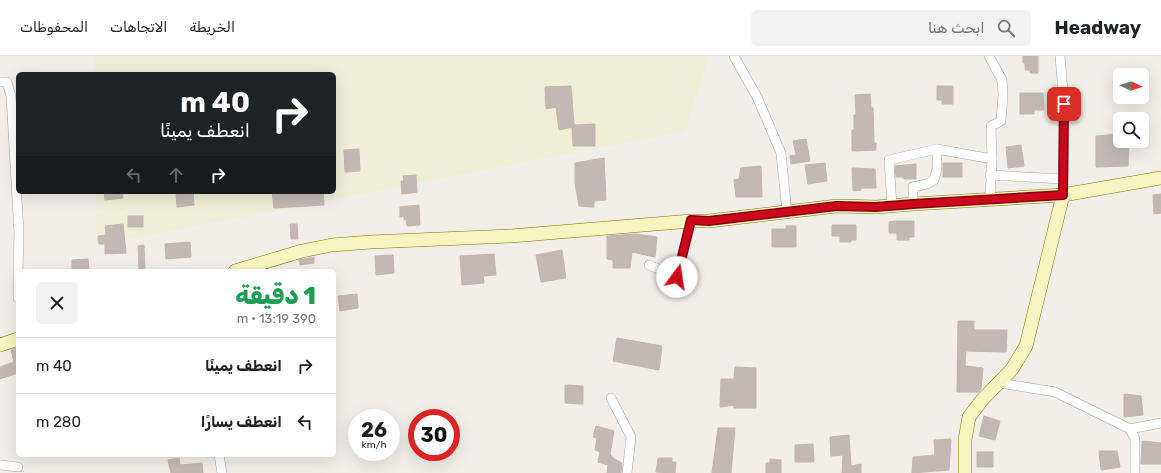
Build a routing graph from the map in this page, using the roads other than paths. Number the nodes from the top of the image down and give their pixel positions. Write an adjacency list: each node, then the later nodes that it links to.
1 (734, 56): 16 (street)
2 (989, 56): 6 (street)
3 (1060, 56): 9 (street)
4 (0, 82): 10 (street)
5 (937, 150): 6 (street); 14 (street); 15 (street)
6 (992, 159): 7 (street)
7 (990, 175): 9 (street); 13 (street)
8 (1161, 178): 12 (street)
9 (1063, 179): 12 (street)
10 (16, 182)
11 (17, 194): 19 (street)
12 (1063, 195): 13 (street); 23 (street)
13 (990, 199): 14 (street)
14 (913, 204): 15 (street)
15 (892, 206): 16 (street)
16 (787, 213): 17 (street)
17 (691, 220): 18 (street); 20 (street)
18 (649, 265)
19 (18, 269)
20 (241, 269)
21 (16, 340): 22 (street)
22 (0, 345)
23 (1000, 383): 26 (street); 32 (street)
24 (611, 398): 31 (street)
25 (1161, 423): 26 (street)
26 (1130, 429): 33 (street)
27 (219, 457): 30 (street)
28 (0, 465): 29 (street)
29 (18, 467)
30 (222, 473)
31 (627, 473)
32 (961, 473)
33 (1135, 473)

